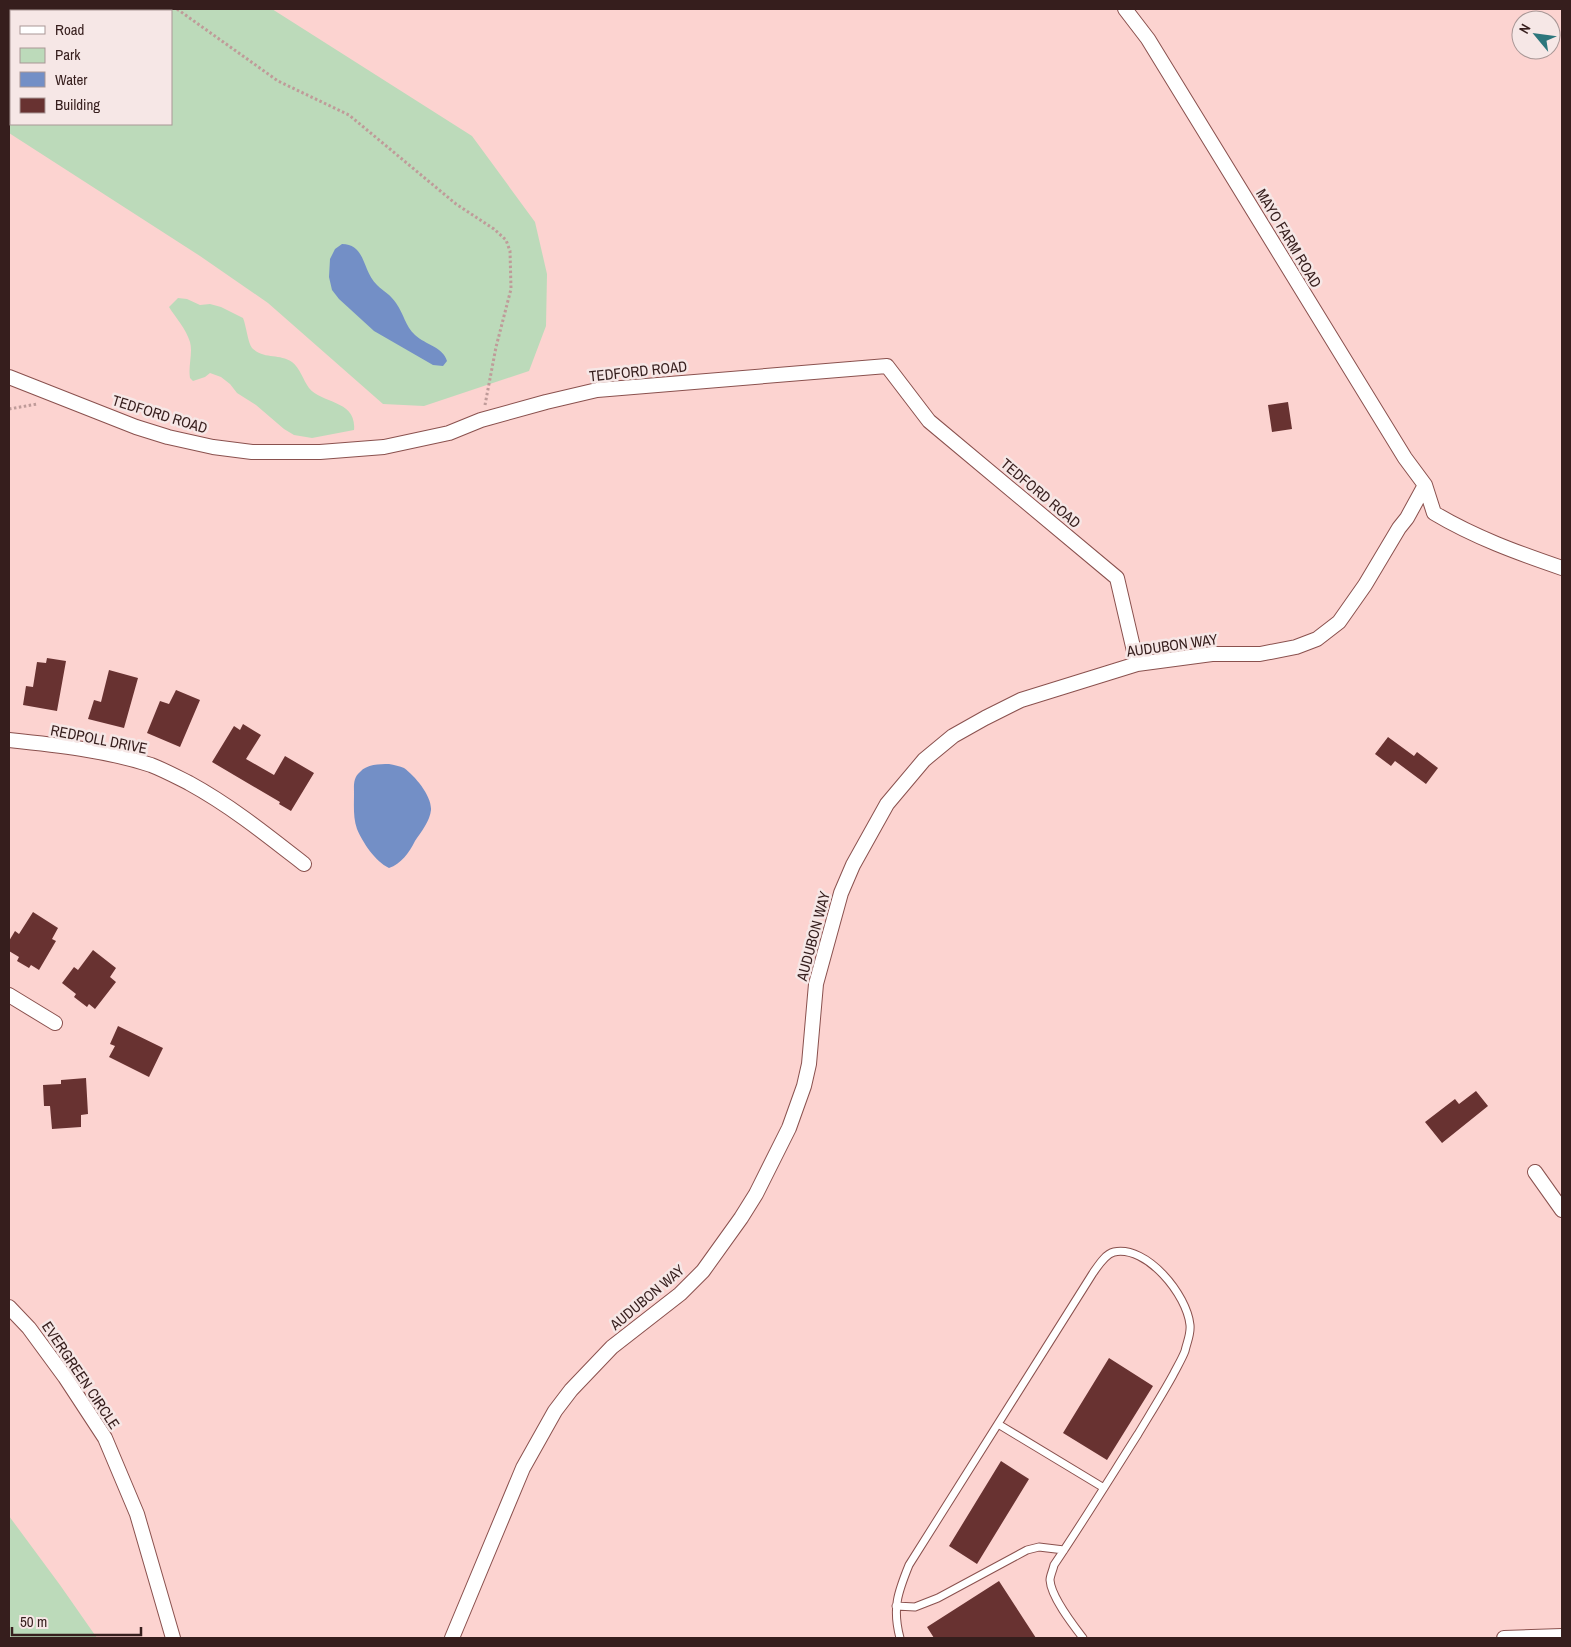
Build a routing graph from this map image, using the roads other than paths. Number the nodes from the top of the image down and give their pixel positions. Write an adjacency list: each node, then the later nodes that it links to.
1 (1125, 9): 3 (street, MAYO FARM ROAD)
2 (9, 377): 5 (street, TEDFORD ROAD)
3 (1425, 486): 4 (street); 5 (street, AUDUBON WAY)
4 (1562, 568)
5 (1136, 664): 19 (street, AUDUBON WAY)
6 (9, 740): 7 (street, REDPOLL DRIVE)
7 (304, 864)
8 (9, 995): 9 (street)
9 (55, 1023)
10 (1535, 1172): 11 (street)
11 (1562, 1210)
12 (9, 1307): 18 (street, EVERGREEN CIRCLE)
13 (998, 1424): 14 (lane); 14 (lane); 16 (lane)
14 (1104, 1488): 15 (lane)
15 (1064, 1550): 16 (lane); 21 (lane)
16 (896, 1606): 20 (lane)
17 (1562, 1636): 23 (street)
18 (173, 1638)
19 (452, 1638)
20 (900, 1638)
21 (1083, 1638)
22 (1504, 1638): 23 (street)
23 (1540, 1638)

